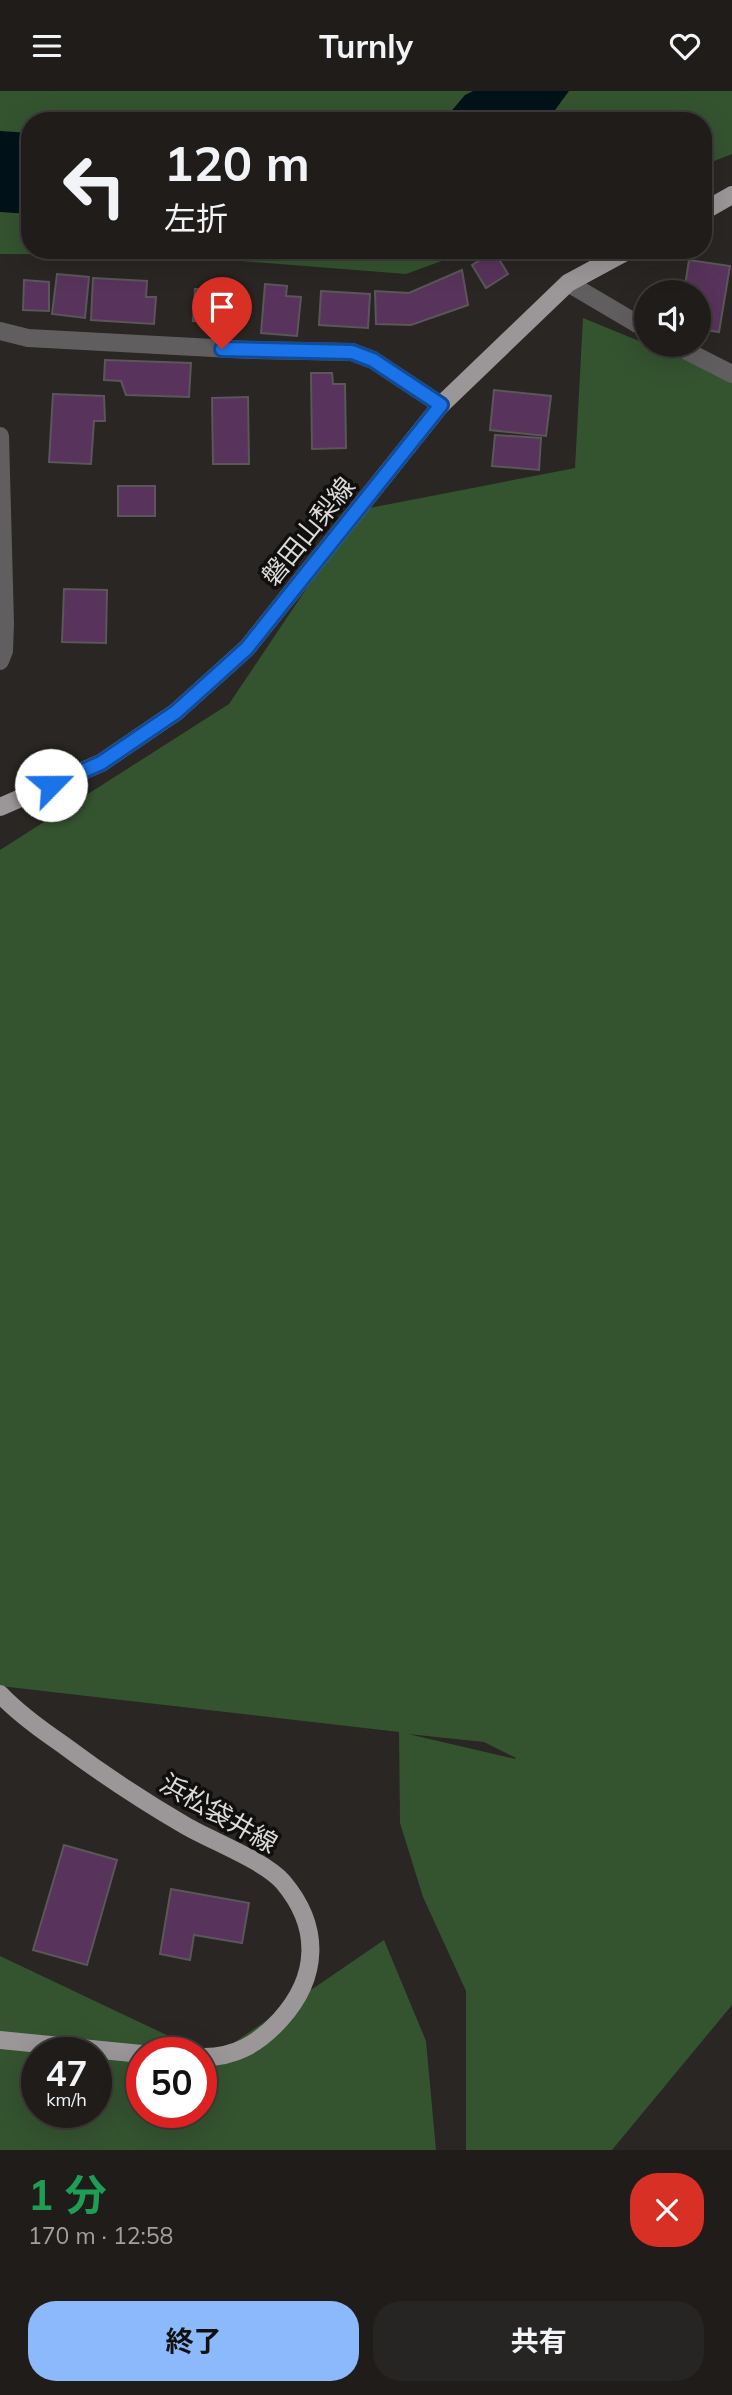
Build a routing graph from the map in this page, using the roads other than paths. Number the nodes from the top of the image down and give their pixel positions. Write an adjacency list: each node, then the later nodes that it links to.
1 (732, 195): 2 (main road)
2 (712, 206)
3 (612, 259): 4 (main road, 磐田山梨線)
4 (568, 283): 5 (street); 9 (main road, 磐田山梨線)
5 (634, 322)
6 (0, 331): 9 (street)
7 (699, 357): 8 (street)
8 (732, 374)
9 (441, 405): 12 (main road, 磐田山梨線)
10 (0, 436): 11 (street)
11 (0, 661)
12 (0, 807)
13 (0, 1694): 16 (main road, 浜松袋井線)
14 (0, 2040): 15 (main road)
15 (126, 2053)
16 (217, 2056)

